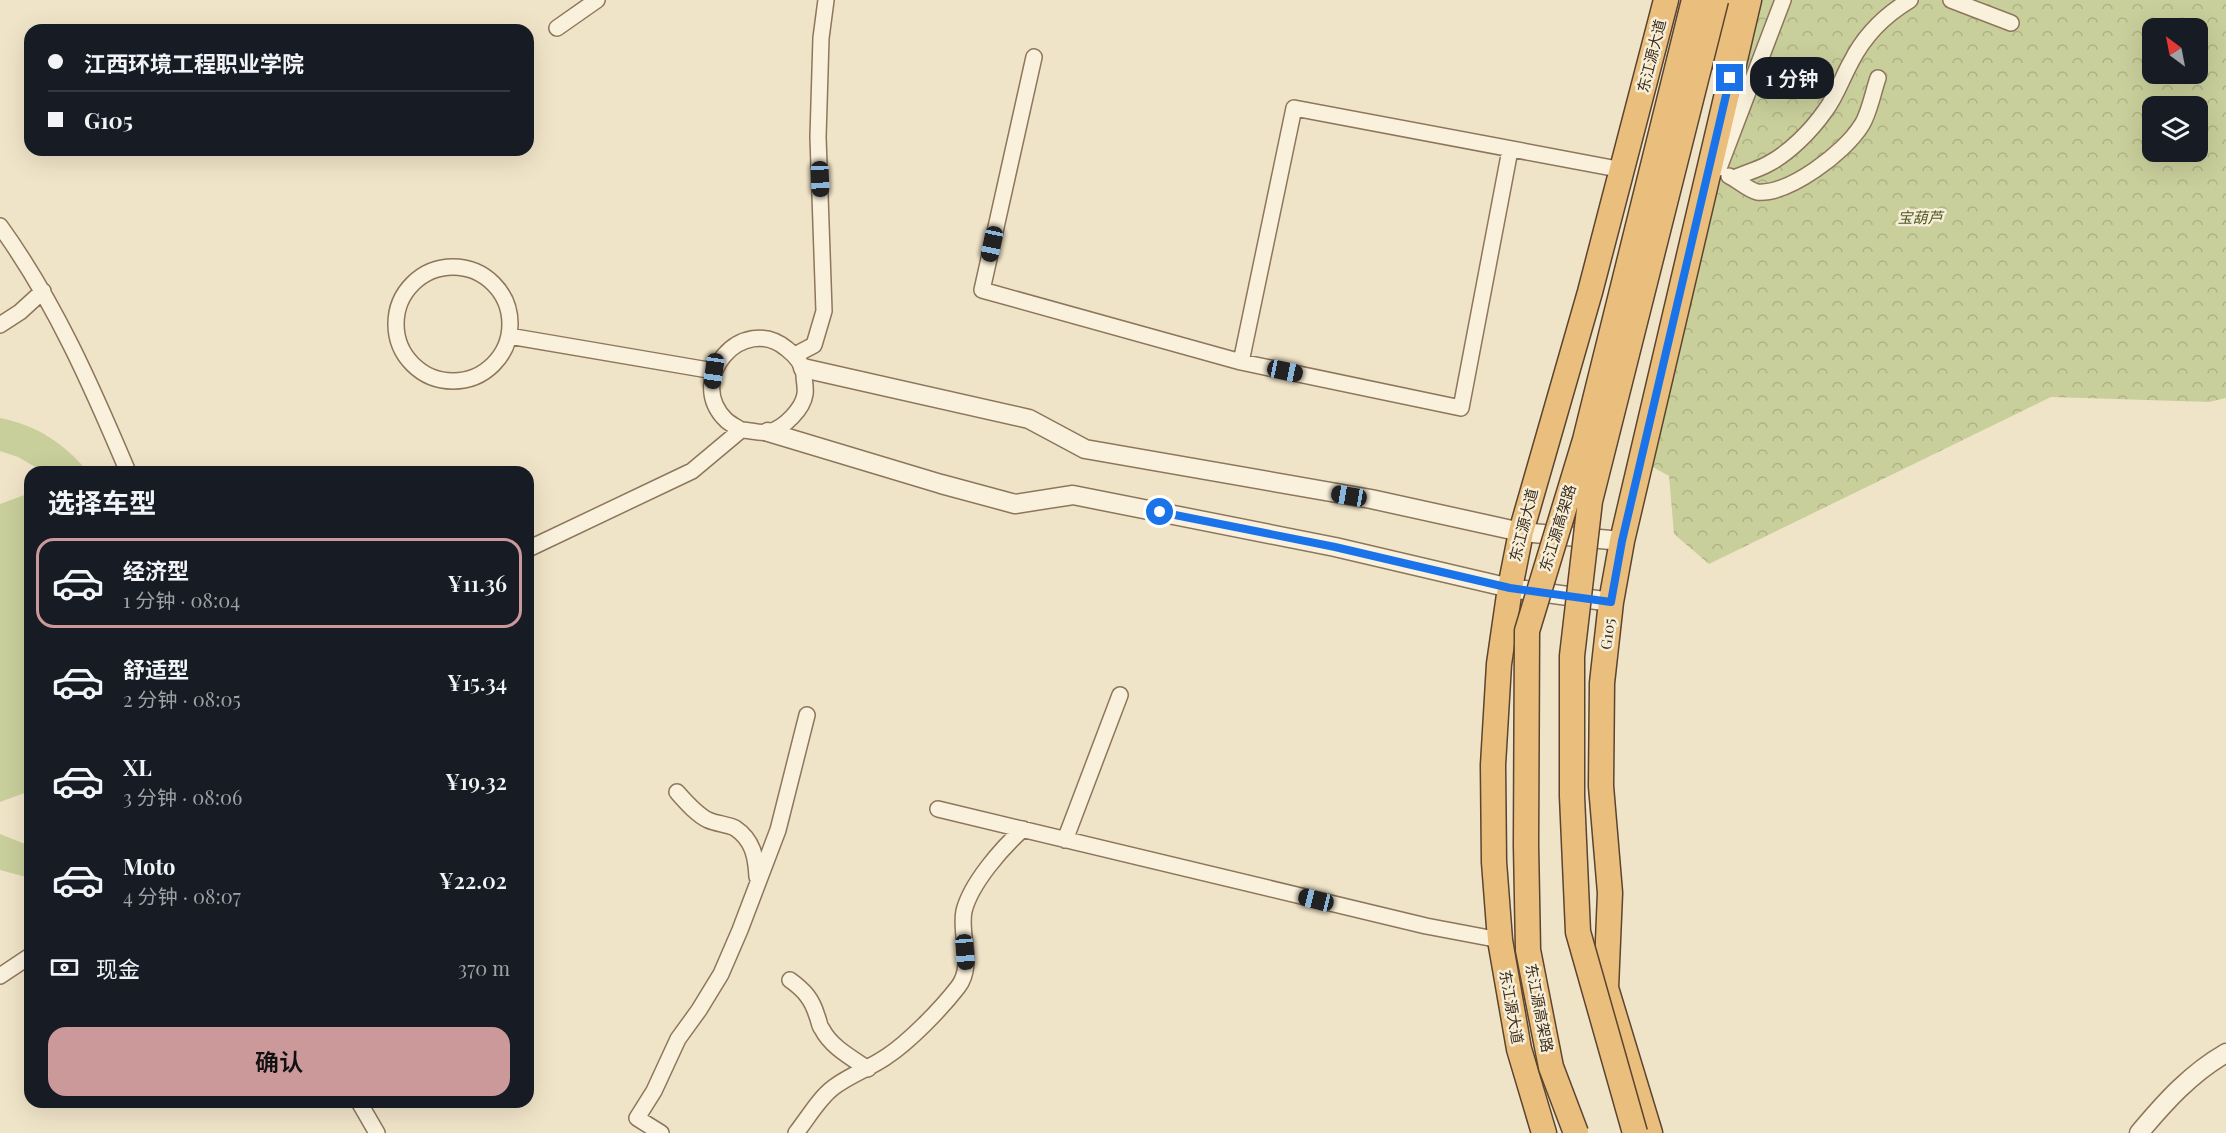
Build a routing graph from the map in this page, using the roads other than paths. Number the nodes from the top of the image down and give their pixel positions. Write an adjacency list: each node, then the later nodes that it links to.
1 (597, 0): 12 (street)
2 (826, 0): 23 (street)
3 (1694, 0): 55 (highway, 东江源高架路, bridge)
4 (1716, 0): 56 (highway, 东江源高架路, bridge)
5 (1727, 0): 29 (highway)
6 (1749, 0): 29 (highway, G105 / G105)
7 (1783, 0): 17 (street)
8 (1910, 0): 18 (street)
9 (1951, 0): 11 (street)
10 (1666, 2): 16 (highway, 东江源大道); 31 (highway)
11 (2012, 23)
12 (557, 28)
13 (1034, 57): 24 (street)
14 (1878, 78): 18 (street)
15 (1510, 150): 16 (street); 24 (street); 24 (street)
16 (1623, 170): 31 (highway, 东江源大道)
17 (1718, 171): 18 (street); 26 (street)
18 (1734, 178)
19 (0, 226): 20 (street)
20 (43, 291): 21 (street); 30 (street)
21 (0, 325)
22 (509, 336): 22 (street); 25 (street)
23 (799, 361): 25 (street); 28 (street); 32 (street)
24 (1240, 362)
25 (714, 371): 27 (street)
26 (1660, 404)
27 (741, 430): 28 (street); 34 (street)
28 (768, 432): 35 (street)
29 (1646, 437): 33 (highway, G105 / G105)
30 (125, 466)
31 (1538, 471): 32 (highway, 东江源大道)
32 (1521, 532): 33 (street); 35 (highway, 东江源大道)
33 (1622, 541): 36 (highway, G105 / G105)
34 (534, 546)
35 (1510, 588): 36 (street); 44 (highway, 东江源大道)
36 (1611, 602): 57 (highway, G105 / G105)
37 (1120, 695): 42 (street)
38 (807, 715): 43 (street)
39 (677, 792): 43 (street)
40 (938, 809): 41 (street)
41 (1023, 829): 42 (street); 49 (street)
42 (1065, 840): 44 (street)
43 (757, 886): 53 (street)
44 (1500, 940): 51 (highway, 东江源大道)
45 (24, 960): 46 (street)
46 (0, 976)
47 (790, 980): 49 (street)
48 (2226, 1053): 58 (street)
49 (868, 1069): 54 (street)
50 (362, 1108): 52 (street)
51 (1541, 1129)
52 (376, 1133)
53 (661, 1133)
54 (796, 1133)
55 (1576, 1133)
56 (1635, 1133)
57 (1650, 1133)
58 (2139, 1133)

